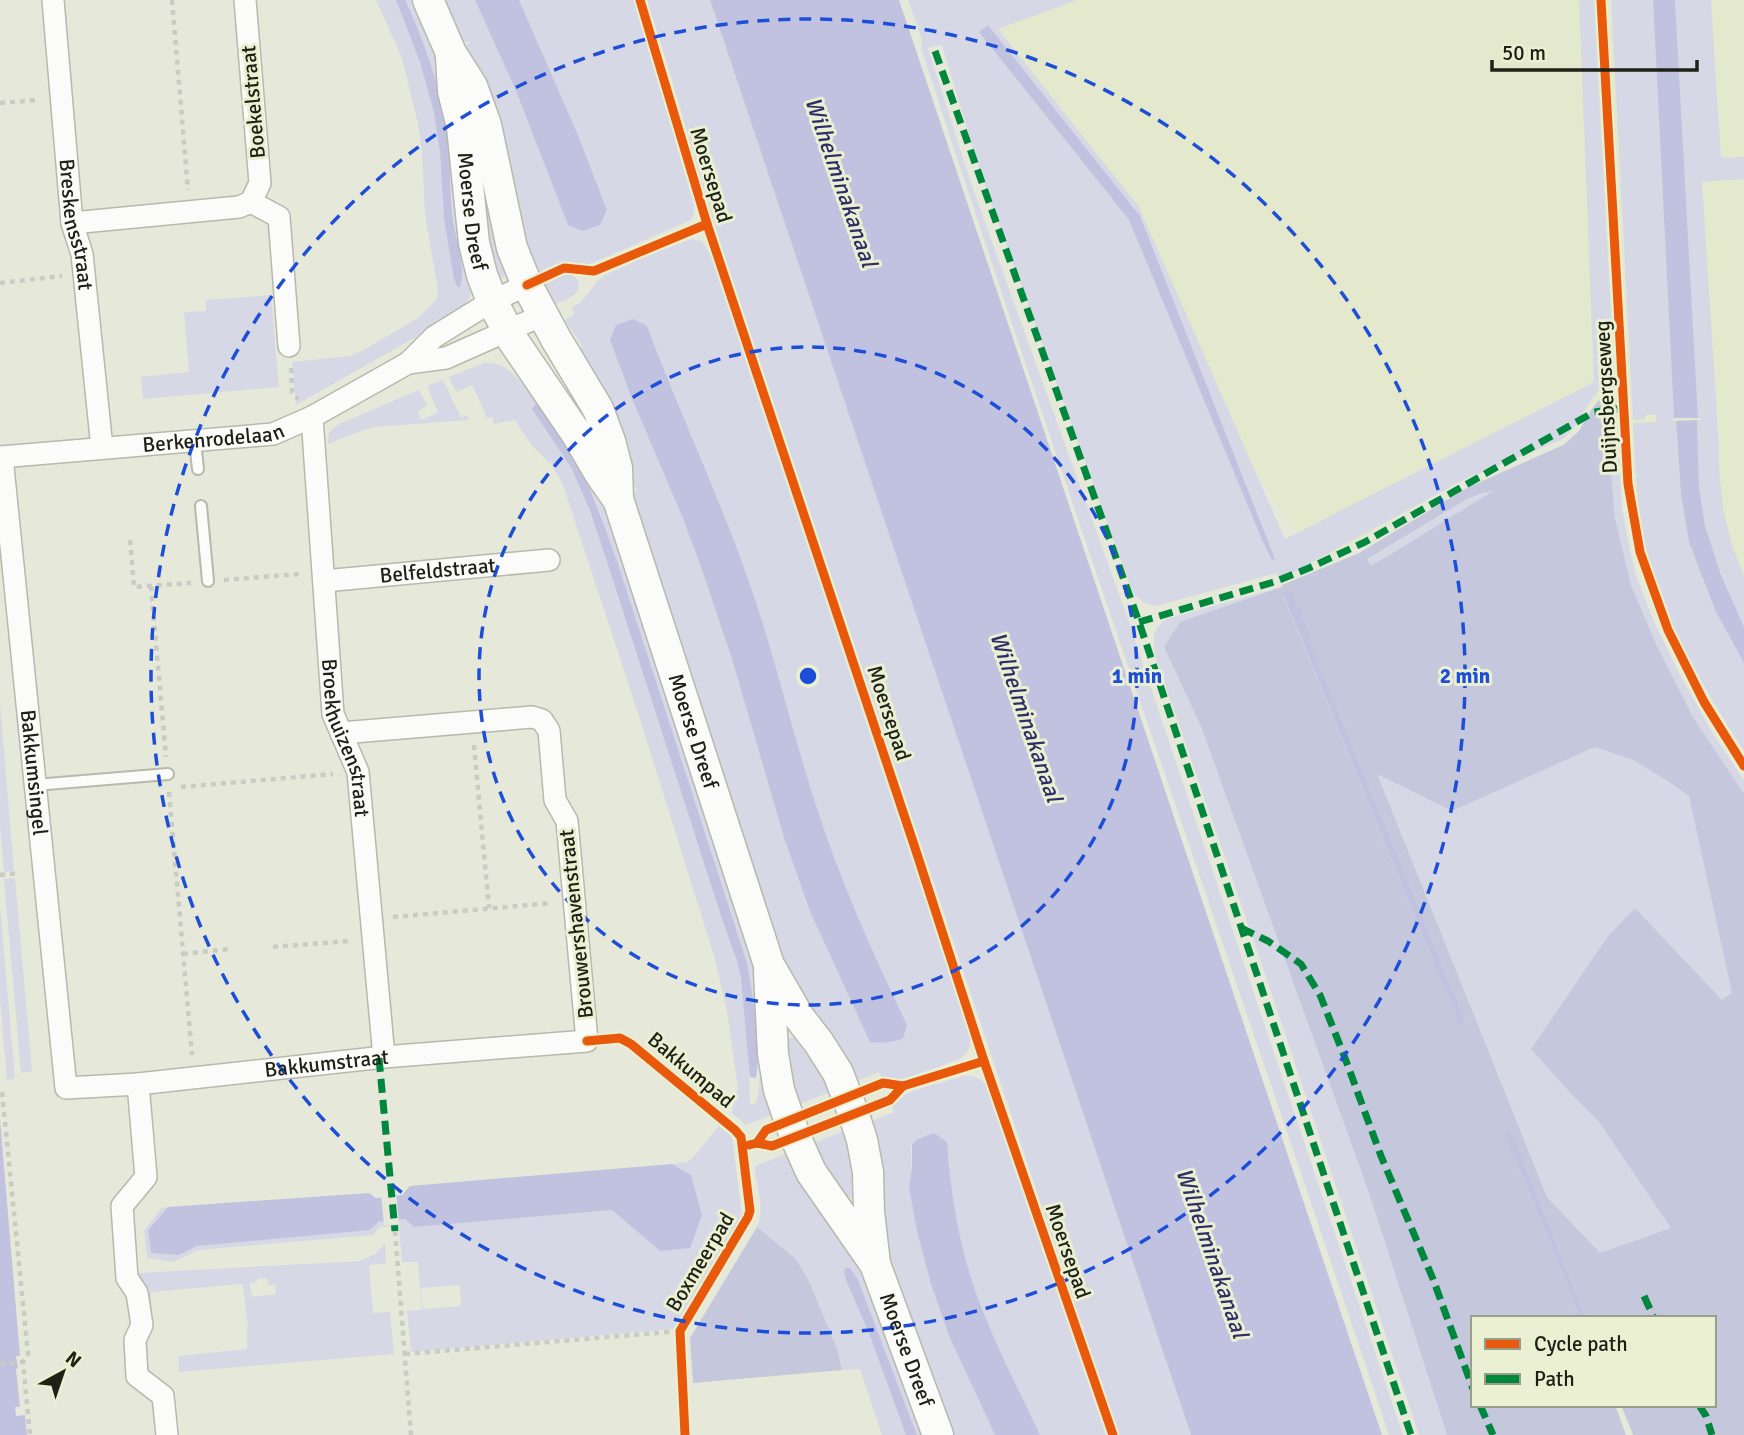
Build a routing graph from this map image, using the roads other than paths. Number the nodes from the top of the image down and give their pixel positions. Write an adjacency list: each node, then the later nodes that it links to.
1 (53, 0): 6 (street, Breskensstraat)
2 (245, 0): 5 (street, Boekelstraat)
3 (428, 0): 4 (street, Moerse Dreef)
4 (451, 53): 7 (street, Moerse Dreef); 8 (street, Moerse Dreef)
5 (251, 202): 6 (street); 11 (street)
6 (72, 223): 15 (street, Breskensstraat)
7 (527, 285): 8 (street, Berkenrodelaan); 9 (street, Moerse Dreef)
8 (492, 301): 10 (street, Moerse Dreef); 12 (street, Berkenrodelaan)
9 (543, 315): 10 (street, Berkenrodelaan); 18 (street, Moerse Dreef)
10 (507, 330): 12 (street, Berkenrodelaan); 18 (street, Moerse Dreef)
11 (289, 346)
12 (408, 363): 13 (street, Berkenrodelaan)
13 (312, 417): 14 (street, Berkenrodelaan); 22 (street, Broekhuizenstraat)
14 (195, 441): 15 (street, Berkenrodelaan); 17 (lane)
15 (102, 449): 16 (street, Berkenrodelaan)
16 (1, 457): 25 (street, Bakkumsingel)
17 (198, 469)
18 (618, 499): 26 (street, Moerse Dreef)
19 (201, 506): 21 (lane)
20 (550, 560): 22 (street, Belfeldstraat)
21 (208, 581)
22 (324, 581): 23 (street, Broekhuizenstraat)
23 (341, 733): 27 (street, Brouwershavenstraat); 28 (street, Broekhuizenstraat)
24 (167, 774): 25 (lane)
25 (35, 785): 30 (street, Bakkumsingel)
26 (769, 965): 31 (street, Moerse Dreef); 31 (street, Moerse Dreef)
27 (587, 1041): 28 (street, Bakkumstraat)
28 (384, 1057): 29 (street, Bakkumstraat)
29 (138, 1084): 30 (street, Bakkumstraat); 32 (street)
30 (66, 1088)
31 (875, 1264): 33 (street, Moerse Dreef)
32 (167, 1435)
33 (938, 1435)

